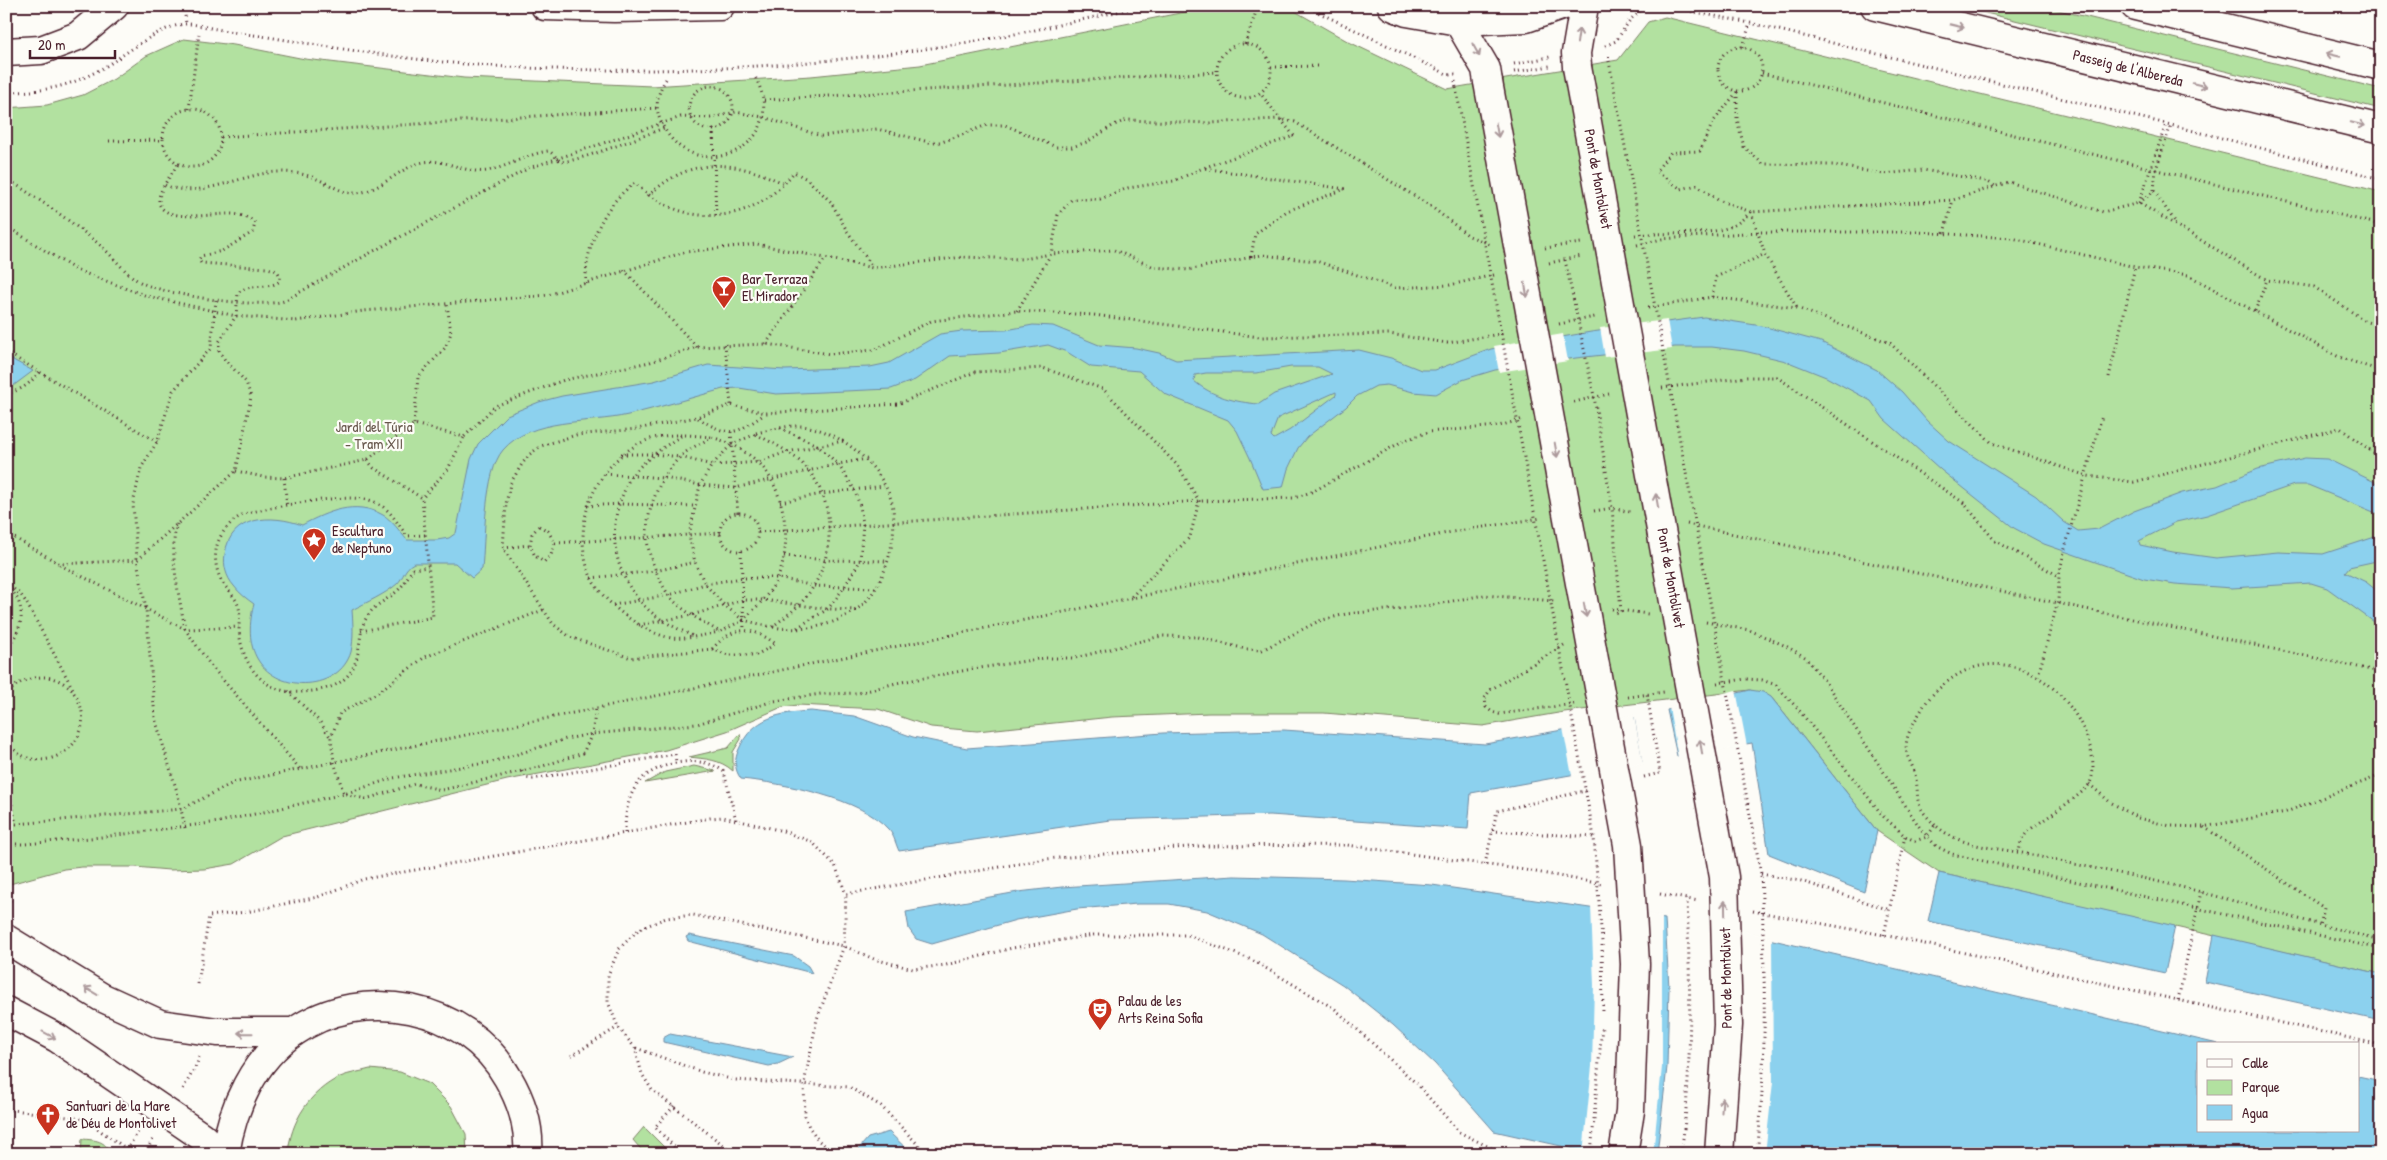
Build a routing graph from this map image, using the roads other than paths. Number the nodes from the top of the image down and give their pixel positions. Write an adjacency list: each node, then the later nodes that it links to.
1 (114, 6): 10 (main road)
2 (545, 6): 3 (main road)
3 (720, 6)
4 (1392, 6): 9 (main road)
5 (1561, 6): 9 (main road)
6 (1584, 6): 20 (main road, Pont de Montolivet, one-way to 6, bridge)
7 (1876, 6): 12 (main road, Passeig de l'Albereda, one-way to 12)
8 (2135, 6): 11 (main road, one-way to 8)
9 (1458, 22): 19 (main road, one-way to 19, bridge)
10 (6, 52)
11 (2381, 66)
12 (2381, 129)
13 (6, 939): 15 (main road, one-way to 13)
14 (6, 1012): 17 (main road, one-way to 17)
15 (294, 1032): 16 (main road); 18 (main road)
16 (535, 1147)
17 (220, 1154)
18 (225, 1154)
19 (1623, 1154)
20 (1719, 1154)

